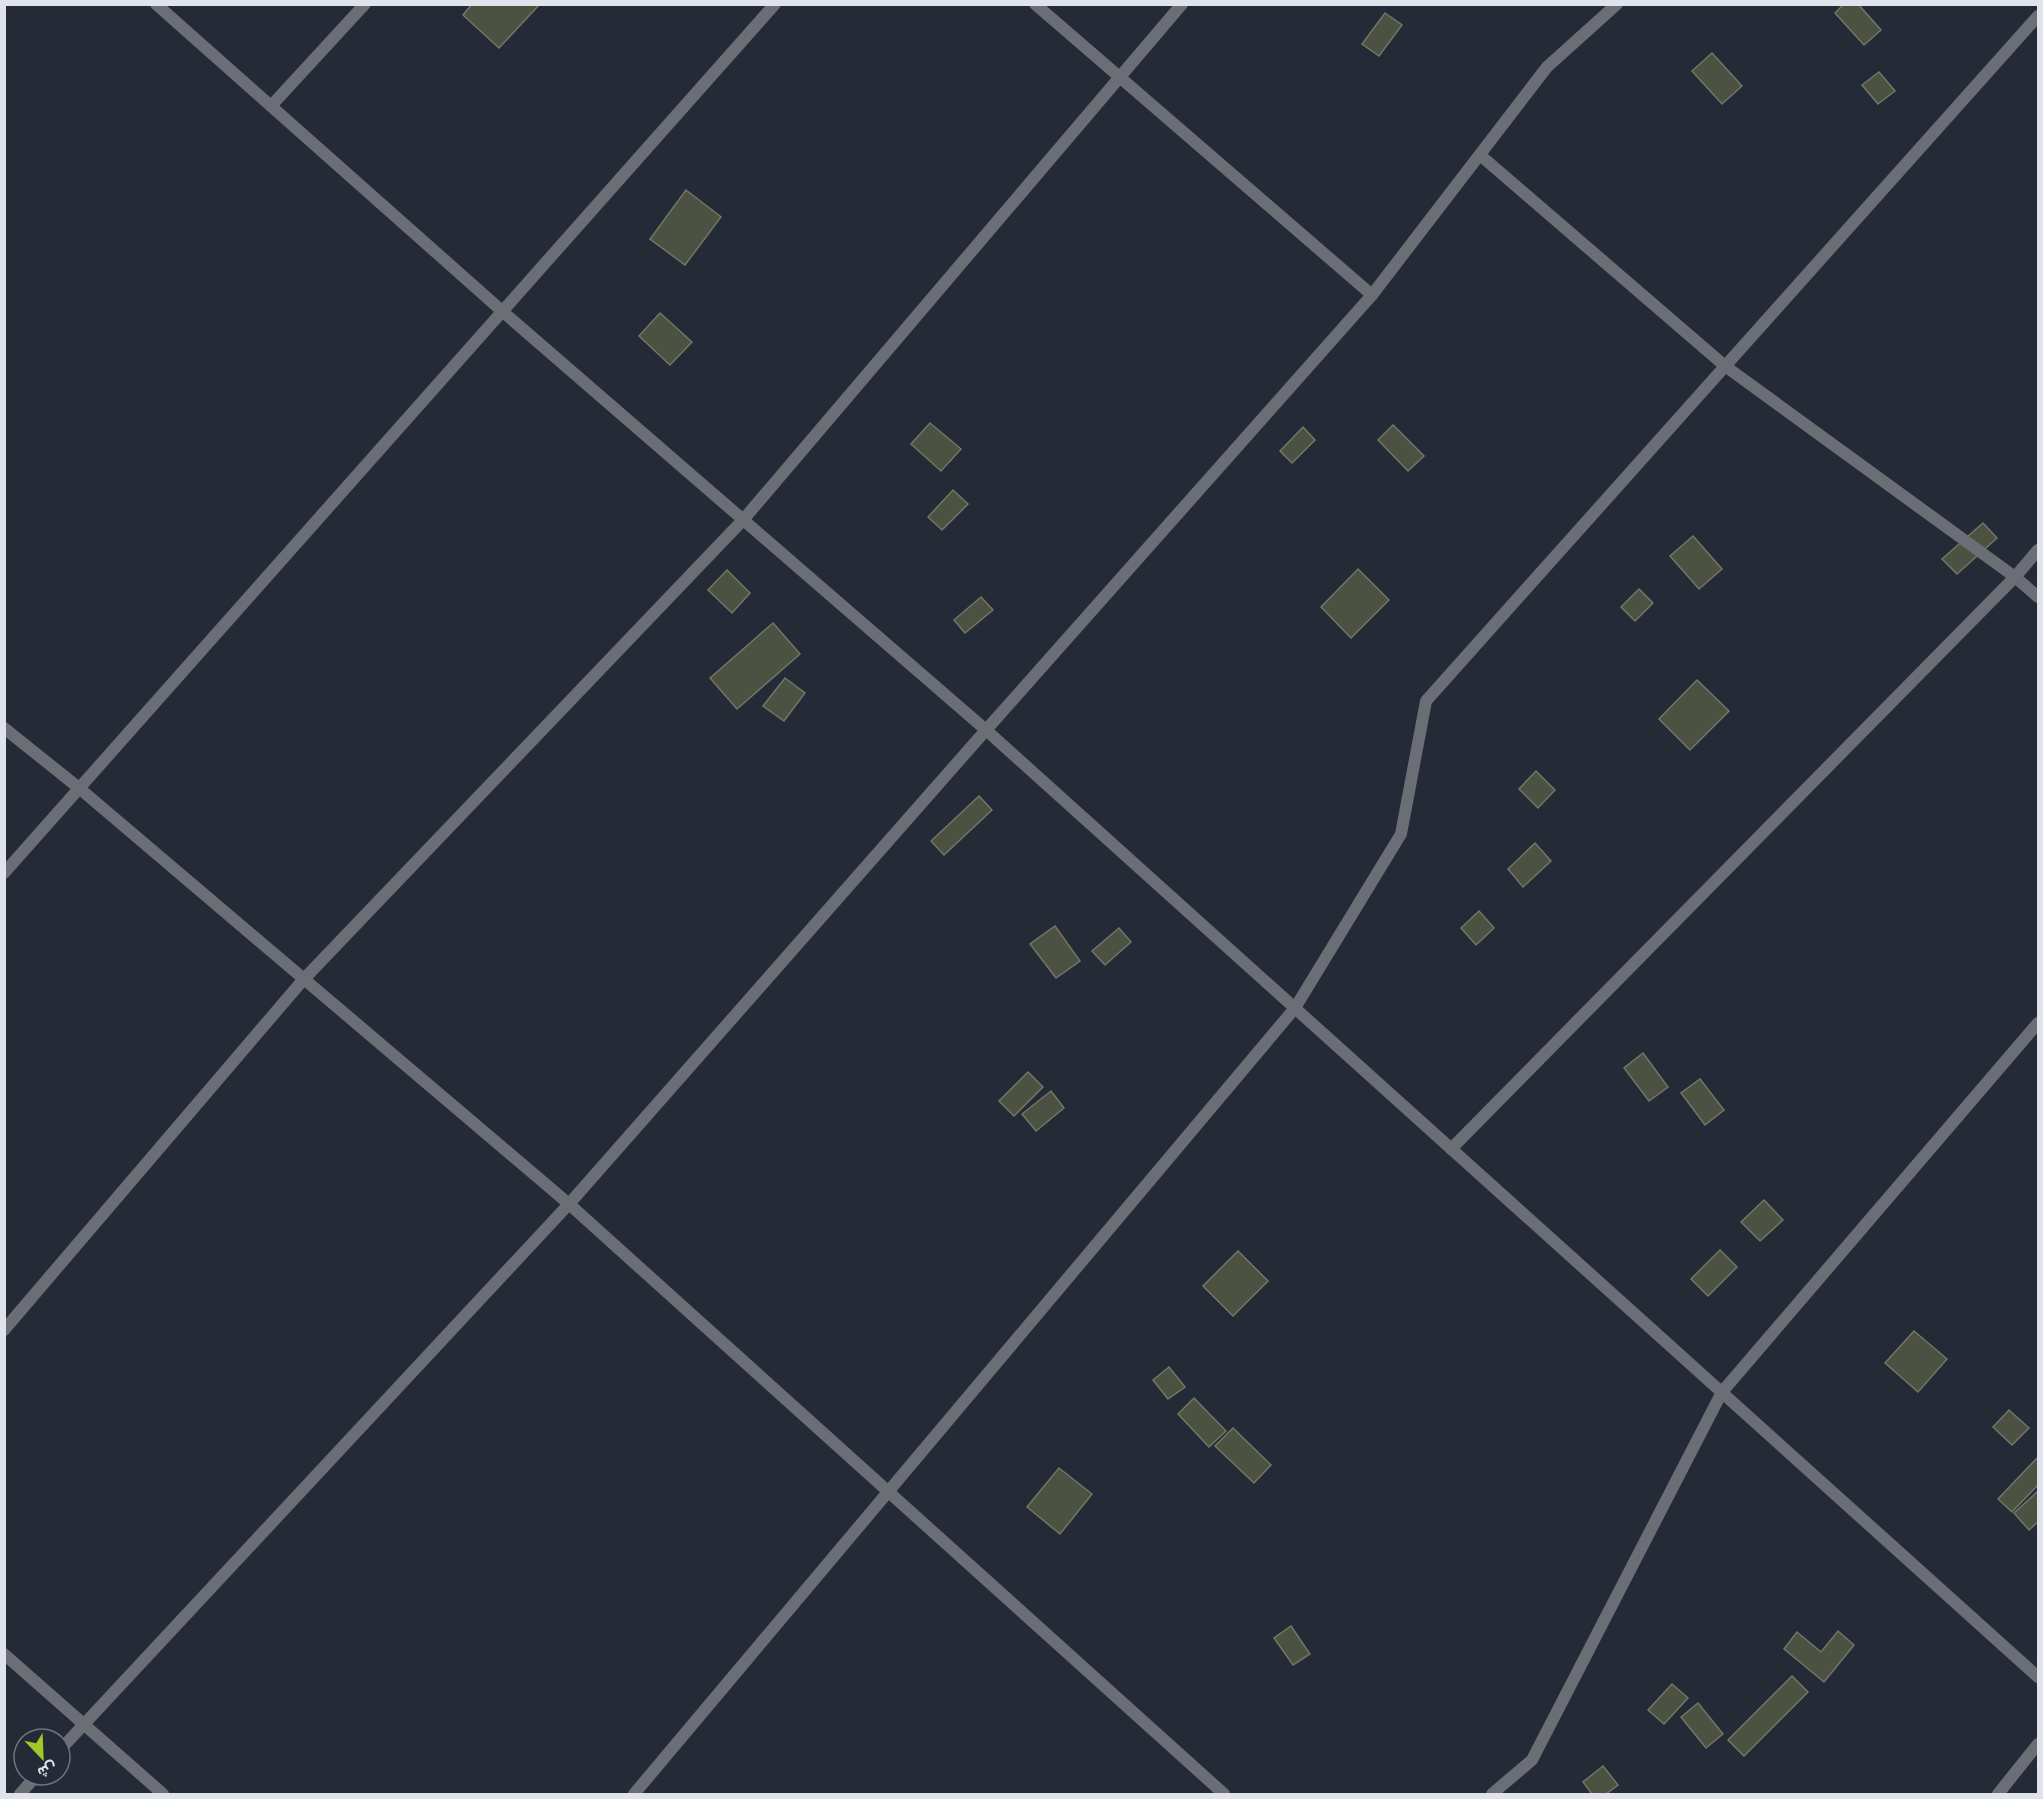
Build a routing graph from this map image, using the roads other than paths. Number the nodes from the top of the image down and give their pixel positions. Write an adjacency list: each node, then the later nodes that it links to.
1 (156, 4): 9 (street)
2 (365, 4): 9 (street)
3 (775, 4): 12 (street)
4 (1035, 4): 8 (street)
5 (1182, 4): 8 (street)
6 (1617, 4): 10 (street)
7 (2038, 16): 13 (street)
8 (1119, 77): 11 (street); 14 (street)
9 (271, 106): 12 (street)
10 (1480, 155): 11 (street); 13 (street)
11 (1372, 295): 19 (street)
12 (502, 311): 14 (street); 20 (street)
13 (1725, 366): 16 (street); 23 (street)
14 (743, 520): 19 (street); 22 (street)
15 (2038, 550): 16 (street)
16 (2015, 577): 17 (street); 25 (street)
17 (2038, 597)
18 (4, 728): 20 (street)
19 (986, 730): 23 (street); 26 (street)
20 (79, 788): 21 (street); 22 (street)
21 (4, 873)
22 (303, 980): 26 (street); 27 (street)
23 (1295, 1008): 25 (street); 29 (street)
24 (2038, 1023): 28 (street)
25 (1451, 1149): 28 (street)
26 (569, 1204): 29 (street); 32 (street)
27 (4, 1330)
28 (1722, 1392): 31 (street); 38 (street)
29 (888, 1491): 36 (street); 37 (street)
30 (4, 1654): 32 (street)
31 (2038, 1677)
32 (84, 1724): 33 (street); 35 (street)
33 (72, 1737)
34 (2038, 1744): 39 (street)
35 (163, 1794)
36 (634, 1794)
37 (1224, 1794)
38 (1492, 1794)
39 (1998, 1794)

